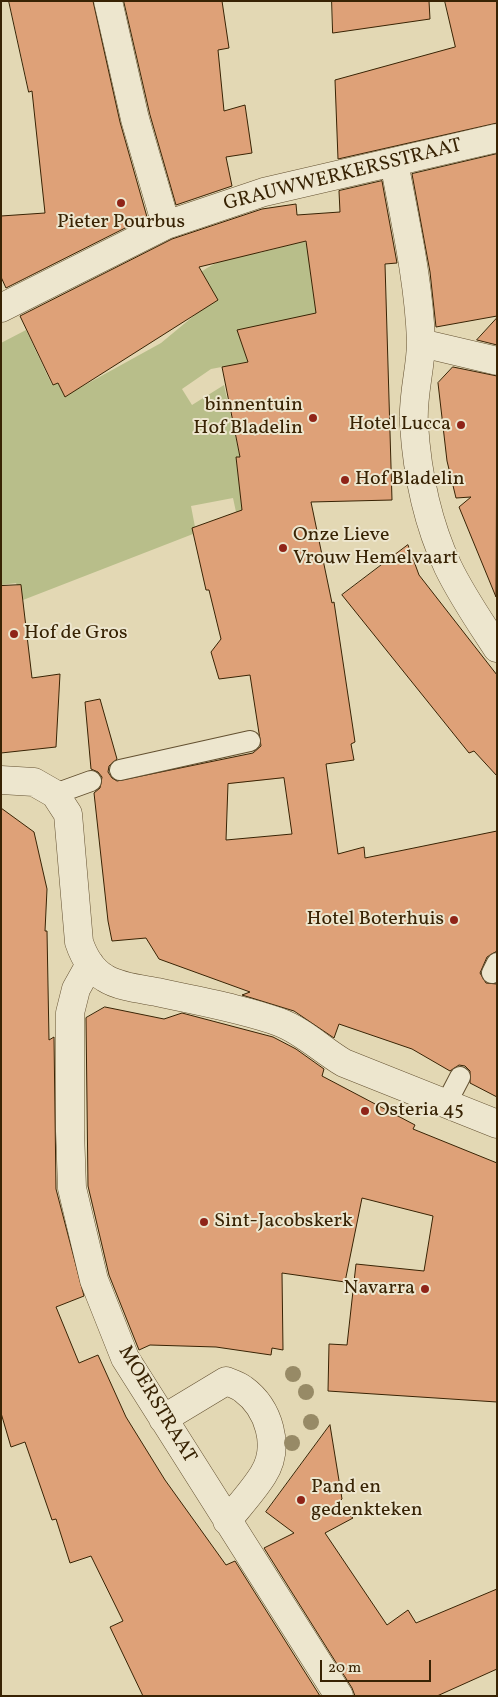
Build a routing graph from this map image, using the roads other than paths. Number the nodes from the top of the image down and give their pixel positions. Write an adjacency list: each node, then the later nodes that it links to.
1 (108, 1): 4 (street)
2 (497, 138): 3 (street, GRAUWWERKERSSTRAAT)
3 (394, 162): 4 (street, GRAUWWERKERSSTRAAT); 6 (street)
4 (166, 225): 5 (street, GRAUWWERKERSSTRAAT)
5 (1, 308)
6 (421, 343): 7 (street); 8 (street)
7 (497, 361)
8 (497, 648)
9 (250, 741): 10 (lane)
10 (120, 770)
11 (1, 780): 13 (street)
12 (91, 781): 13 (lane)
13 (55, 794): 14 (street)
14 (90, 964): 16 (street); 18 (street, MOERSTRAAT)
15 (460, 1077): 16 (lane)
16 (447, 1102): 17 (street)
17 (497, 1124)
18 (163, 1419): 19 (street, MOERSTRAAT); 19 (street)
19 (227, 1521): 20 (street, MOERSTRAAT)
20 (339, 1696)

